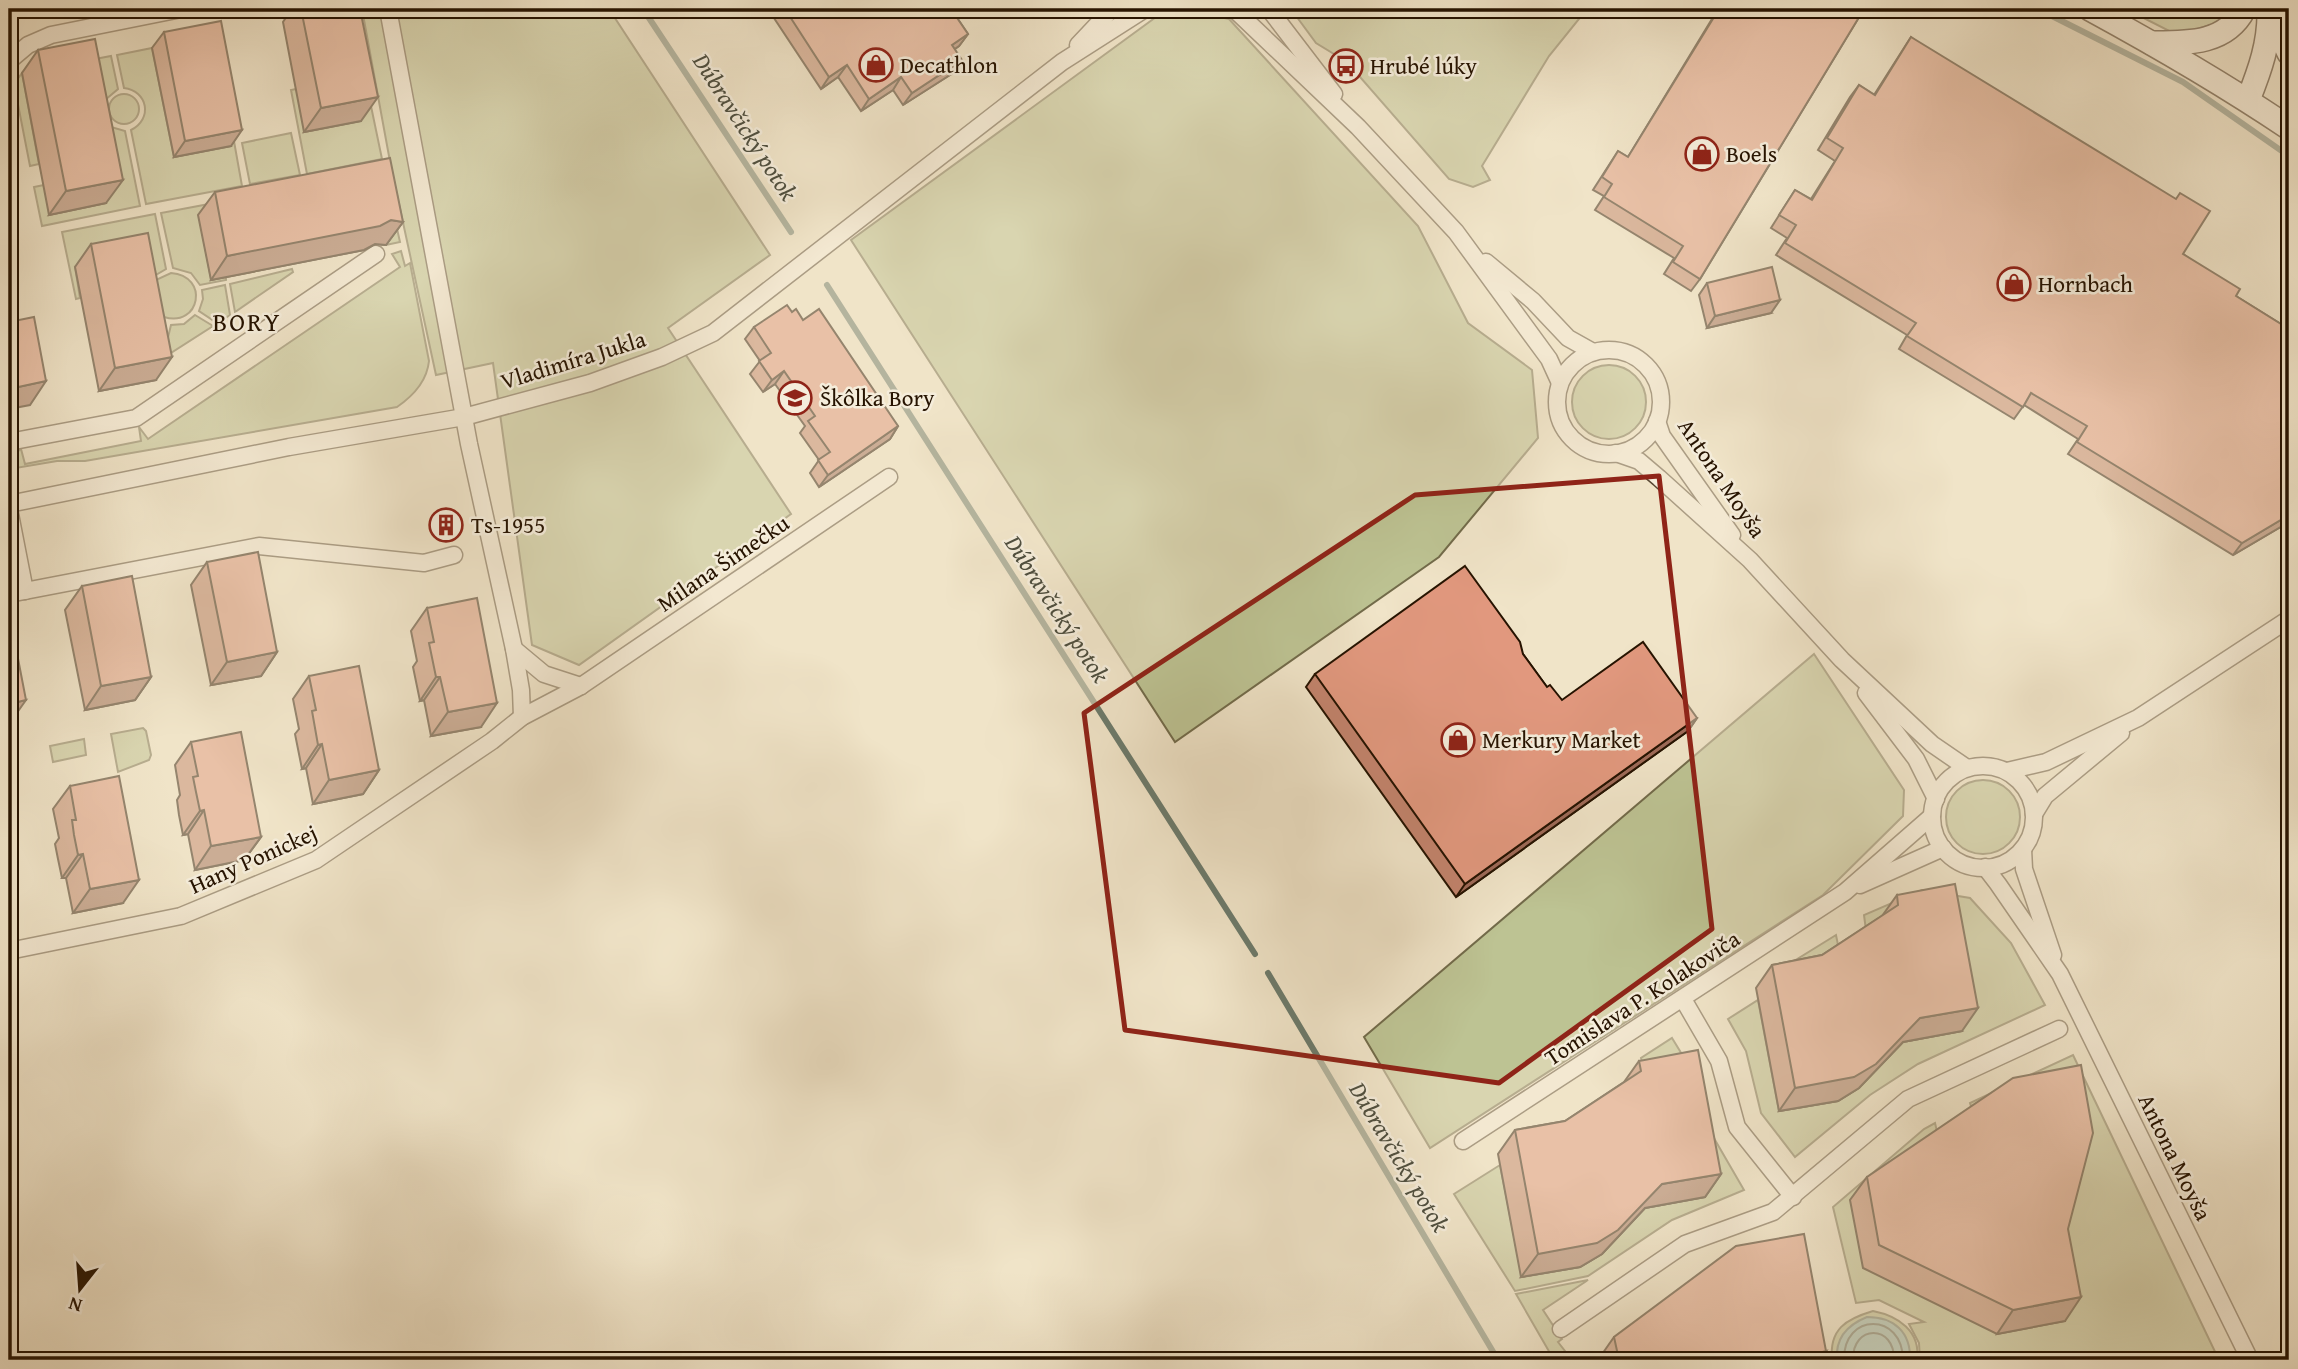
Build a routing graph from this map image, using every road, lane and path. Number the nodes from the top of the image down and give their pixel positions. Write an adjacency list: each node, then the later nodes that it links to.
1 (181, 9): 12 (street)
2 (388, 9): 21 (street)
3 (1112, 9): 13 (street, Vladimíra Jukla)
4 (1145, 9): 13 (street, Vladimíra Jukla)
5 (1234, 9): 15 (street)
6 (1269, 9): 15 (street)
7 (2090, 9): 10 (street)
8 (2244, 9): 10 (street)
9 (2269, 10): 11 (street); 14 (street)
10 (2152, 43): 14 (street)
11 (2289, 53)
12 (9, 61)
13 (1062, 62): 21 (street, Vladimíra Jukla)
14 (2248, 100): 16 (street)
15 (1358, 127): 17 (street)
16 (2289, 128)
17 (1465, 244): 19 (street); 20 (street)
18 (376, 254): 23 (street)
19 (1593, 352): 20 (street); 22 (street)
20 (1560, 383): 24 (street)
21 (464, 417): 26 (street, Vladimíra Jukla); 31 (street)
22 (1657, 421): 24 (street); 28 (street, Antona Moyša)
23 (9, 442)
24 (1616, 453): 28 (street, Antona Moyša)
25 (890, 477): 33 (street, Milana Šimečku)
26 (9, 507): 29 (street)
27 (454, 555): 29 (street)
28 (1750, 560): 32 (street, Antona Moyša)
29 (17, 592)
30 (2289, 619): 35 (street)
31 (514, 649): 33 (street); 34 (street)
32 (1842, 660): 36 (street, Antona Moyša); 38 (street, Antona Moyša)
33 (582, 686): 34 (street, Milana Šimečku)
34 (522, 717): 44 (street, Hany Ponickej)
35 (2138, 718): 37 (street); 39 (street)
36 (1967, 768): 37 (street); 38 (street)
37 (2007, 771): 39 (street)
38 (1934, 808): 40 (street); 43 (street, Tomislava P. Kolakoviča)
39 (2034, 814): 41 (street)
40 (1943, 848): 42 (street); 43 (street, Tomislava P. Kolakoviča)
41 (2023, 849): 42 (street); 45 (street, Antona Moyša)
42 (1984, 867): 45 (street, Antona Moyša)
43 (1845, 892): 46 (street, Tomislava P. Kolakoviča)
44 (9, 951)
45 (2060, 974): 51 (street, Antona Moyša)
46 (1683, 999): 48 (street, Tomislava P. Kolakoviča); 49 (street)
47 (2059, 1029): 49 (street)
48 (1463, 1141)
49 (1793, 1197): 50 (street)
50 (1561, 1328)
51 (2250, 1360)

